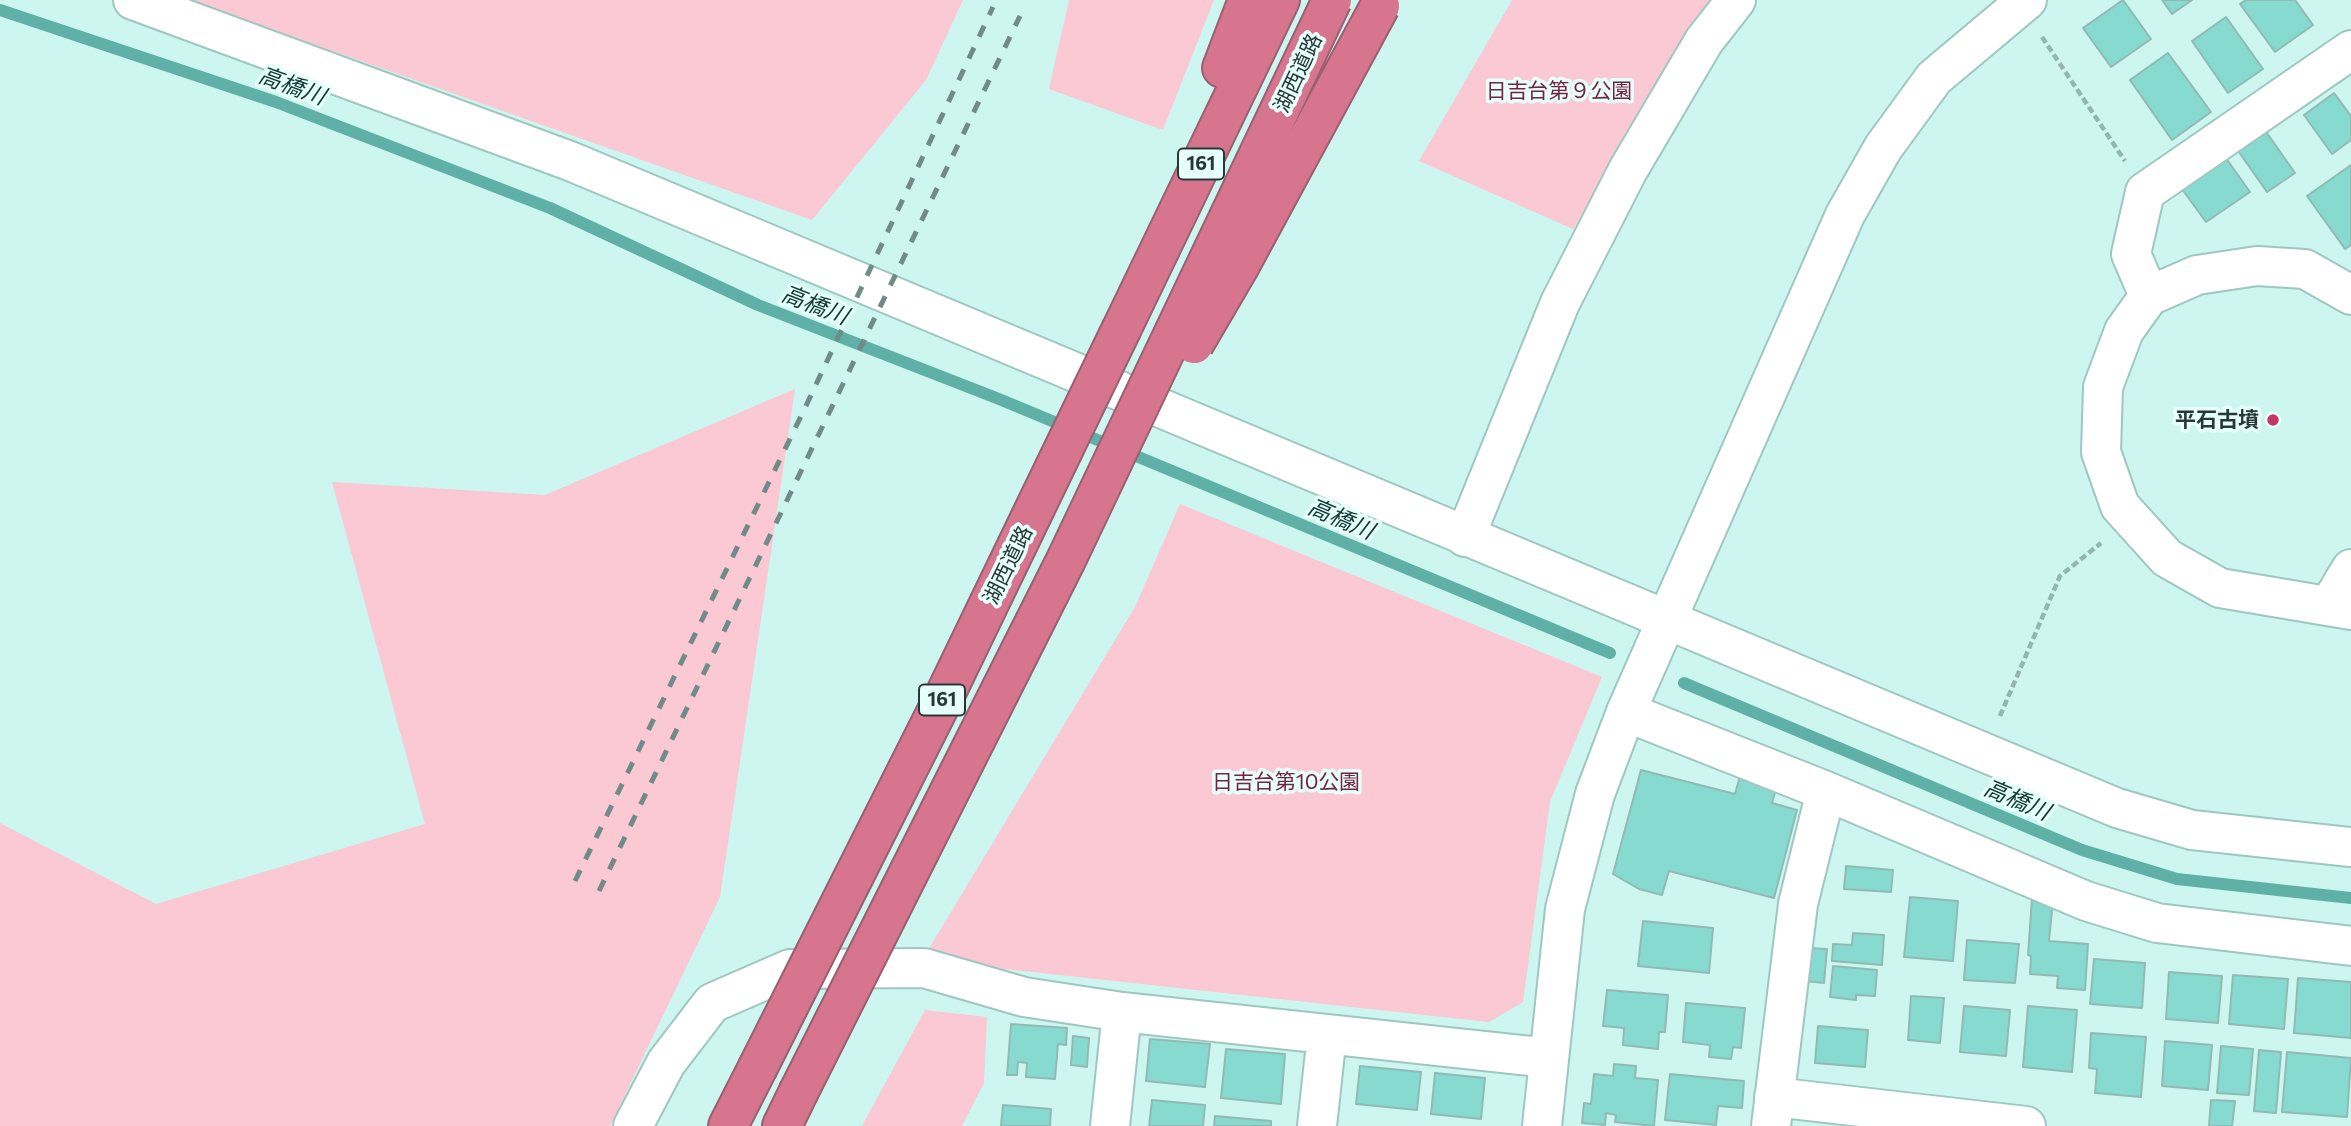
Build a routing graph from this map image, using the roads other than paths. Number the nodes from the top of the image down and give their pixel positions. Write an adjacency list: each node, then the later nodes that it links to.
1 (134, 0): 12 (street)
2 (1248, 0): 11 (highway)
3 (1280, 0): 11 (highway, 湖西道路 / 161)
4 (1332, 0): 13 (highway, 湖西道路 / 161, bridge)
5 (1736, 0): 12 (street)
6 (2022, 1): 16 (street)
7 (1381, 3): 13 (highway, bridge)
8 (2351, 50): 10 (street)
9 (2351, 295): 10 (street)
10 (2149, 296): 15 (street)
11 (1122, 328): 27 (highway, 湖西道路 / 161, bridge)
12 (1465, 537): 16 (street)
13 (1066, 560): 24 (highway, 湖西道路 / 161, bridge)
14 (2351, 569): 15 (street)
15 (2340, 608)
16 (1667, 621): 17 (street); 19 (street)
17 (1626, 712): 18 (street); 23 (street)
18 (1826, 791): 20 (street); 25 (street)
19 (2351, 847)
20 (2351, 946)
21 (1122, 1012): 22 (street); 26 (street); 28 (street)
22 (1327, 1034): 23 (street); 29 (street)
23 (1549, 1058): 30 (street)
24 (790, 1109)
25 (1772, 1112): 31 (street)
26 (633, 1126)
27 (729, 1126)
28 (1110, 1126)
29 (1317, 1126)
30 (1542, 1126)
31 (2026, 1126)

